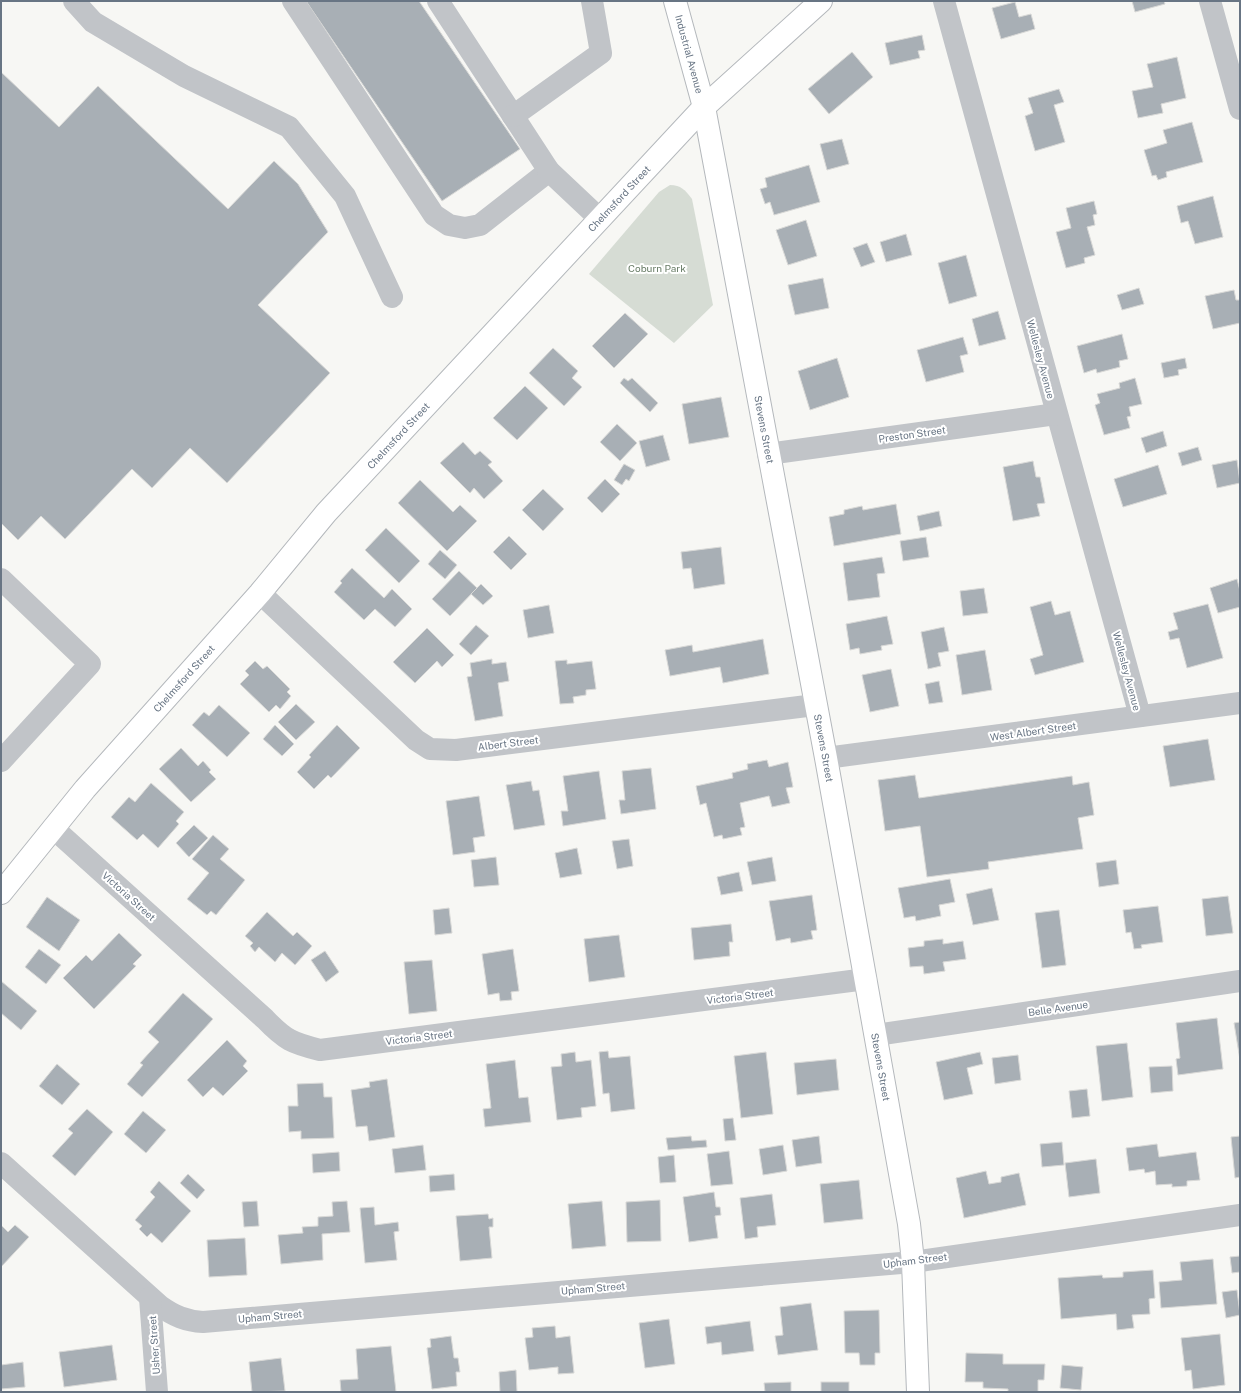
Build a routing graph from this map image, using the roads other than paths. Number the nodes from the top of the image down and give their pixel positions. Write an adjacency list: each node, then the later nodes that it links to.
1 (74, 1): 14 (street)
2 (293, 1): 12 (street)
3 (438, 1): 11 (street)
4 (592, 1): 11 (street)
5 (675, 1): 9 (main road, Industrial Avenue)
6 (821, 1): 9 (main road, Chelmsford Street)
7 (944, 1): 15 (street, Wellesley Avenue)
8 (1210, 1): 10 (street)
9 (704, 108): 13 (main road, Chelmsford Street); 16 (main road, Stevens Street)
10 (1240, 109)
11 (513, 116): 12 (street)
12 (549, 171): 13 (street)
13 (600, 219): 18 (main road, Chelmsford Street)
14 (392, 297)
15 (1056, 414): 16 (street, Preston Street); 21 (street, Wellesley Avenue)
16 (768, 454): 20 (main road, Stevens Street)
17 (1, 578): 23 (street)
18 (260, 593): 20 (street, Albert Street); 24 (main road, Chelmsford Street)
19 (1240, 703): 21 (street, West Albert Street)
20 (815, 705): 22 (main road, Stevens Street)
21 (1140, 716): 22 (street, West Albert Street)
22 (826, 758): 26 (main road, Stevens Street)
23 (1, 761)
24 (53, 828): 25 (main road, Chelmsford Street); 26 (street, Victoria Street)
25 (1, 893)
26 (866, 979): 28 (main road, Stevens Street)
27 (1240, 981): 28 (street, Belle Avenue)
28 (876, 1035): 31 (main road, Stevens Street)
29 (1, 1163): 32 (street, Upham Street)
30 (1240, 1215): 31 (street, Upham Street)
31 (913, 1262): 32 (street, Upham Street); 34 (main road, Stevens Street)
32 (150, 1298): 33 (street, Usher Street)
33 (157, 1392)
34 (918, 1392)

